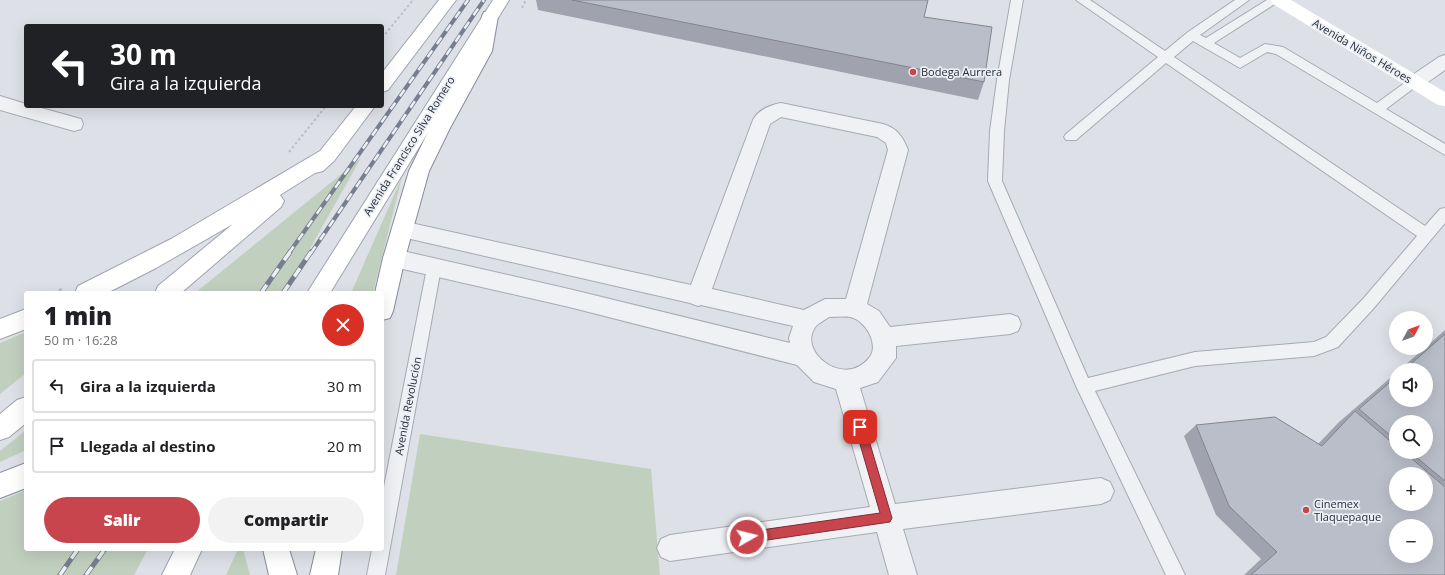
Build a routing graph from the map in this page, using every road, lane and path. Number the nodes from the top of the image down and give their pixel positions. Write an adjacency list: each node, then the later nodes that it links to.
1 (413, 0): 11 (path)
2 (448, 0): 16 (main road)
3 (501, 0): 9 (main road, Avenida Francisco Silva Romero)
4 (1017, 0): 45 (lane)
5 (1082, 0): 13 (lane)
6 (1242, 0): 10 (lane)
7 (1275, 0): 12 (lane)
8 (1279, 0): 15 (main road, Avenida Niños Héroes)
9 (490, 16): 26 (main road); 33 (main road, Avenida Francisco Silva Romero)
10 (1192, 35): 12 (lane); 13 (lane)
11 (384, 36)
12 (1206, 43): 20 (lane)
13 (1165, 57): 22 (lane); 27 (lane)
14 (1445, 61): 15 (street)
15 (1414, 82): 17 (main road, Avenida Niños Héroes); 20 (lane)
16 (384, 83)
17 (1445, 100)
18 (0, 103): 21 (street)
19 (364, 108): 24 (main road)
20 (1377, 109): 23 (lane)
21 (74, 124)
22 (1071, 137)
23 (1445, 150)
24 (327, 156): 31 (main road); 32 (main road)
25 (1445, 213): 27 (lane)
26 (402, 229): 28 (main road); 30 (street)
27 (1426, 234): 45 (lane)
28 (394, 258): 29 (street); 36 (main road)
29 (434, 268): 35 (street); 52 (lane, Avenida Revolución)
30 (583, 271): 34 (street); 35 (street)
31 (90, 291)
32 (168, 291)
33 (319, 291)
34 (698, 297): 37 (street); 39 (street)
35 (569, 298): 43 (street)
36 (384, 302)
37 (856, 308): 39 (street); 42 (street)
38 (24, 319): 41 (main road)
39 (807, 320): 43 (street)
40 (1010, 324): 42 (street)
41 (0, 329)
42 (884, 337): 44 (street)
43 (804, 357): 44 (street)
44 (846, 381): 51 (street)
45 (1084, 386): 63 (lane)
46 (24, 410): 47 (main road)
47 (0, 429)
48 (24, 476): 49 (main road)
49 (0, 486)
50 (1101, 491): 51 (street)
51 (886, 518): 53 (street); 62 (street)
52 (384, 533)
53 (670, 548)
54 (188, 551): 58 (main road)
55 (277, 551): 59 (main road)
56 (329, 551): 60 (main road)
57 (381, 551): 61 (lane)
58 (176, 575)
59 (283, 575)
60 (324, 575)
61 (376, 575)
62 (903, 575)
63 (1176, 575)

